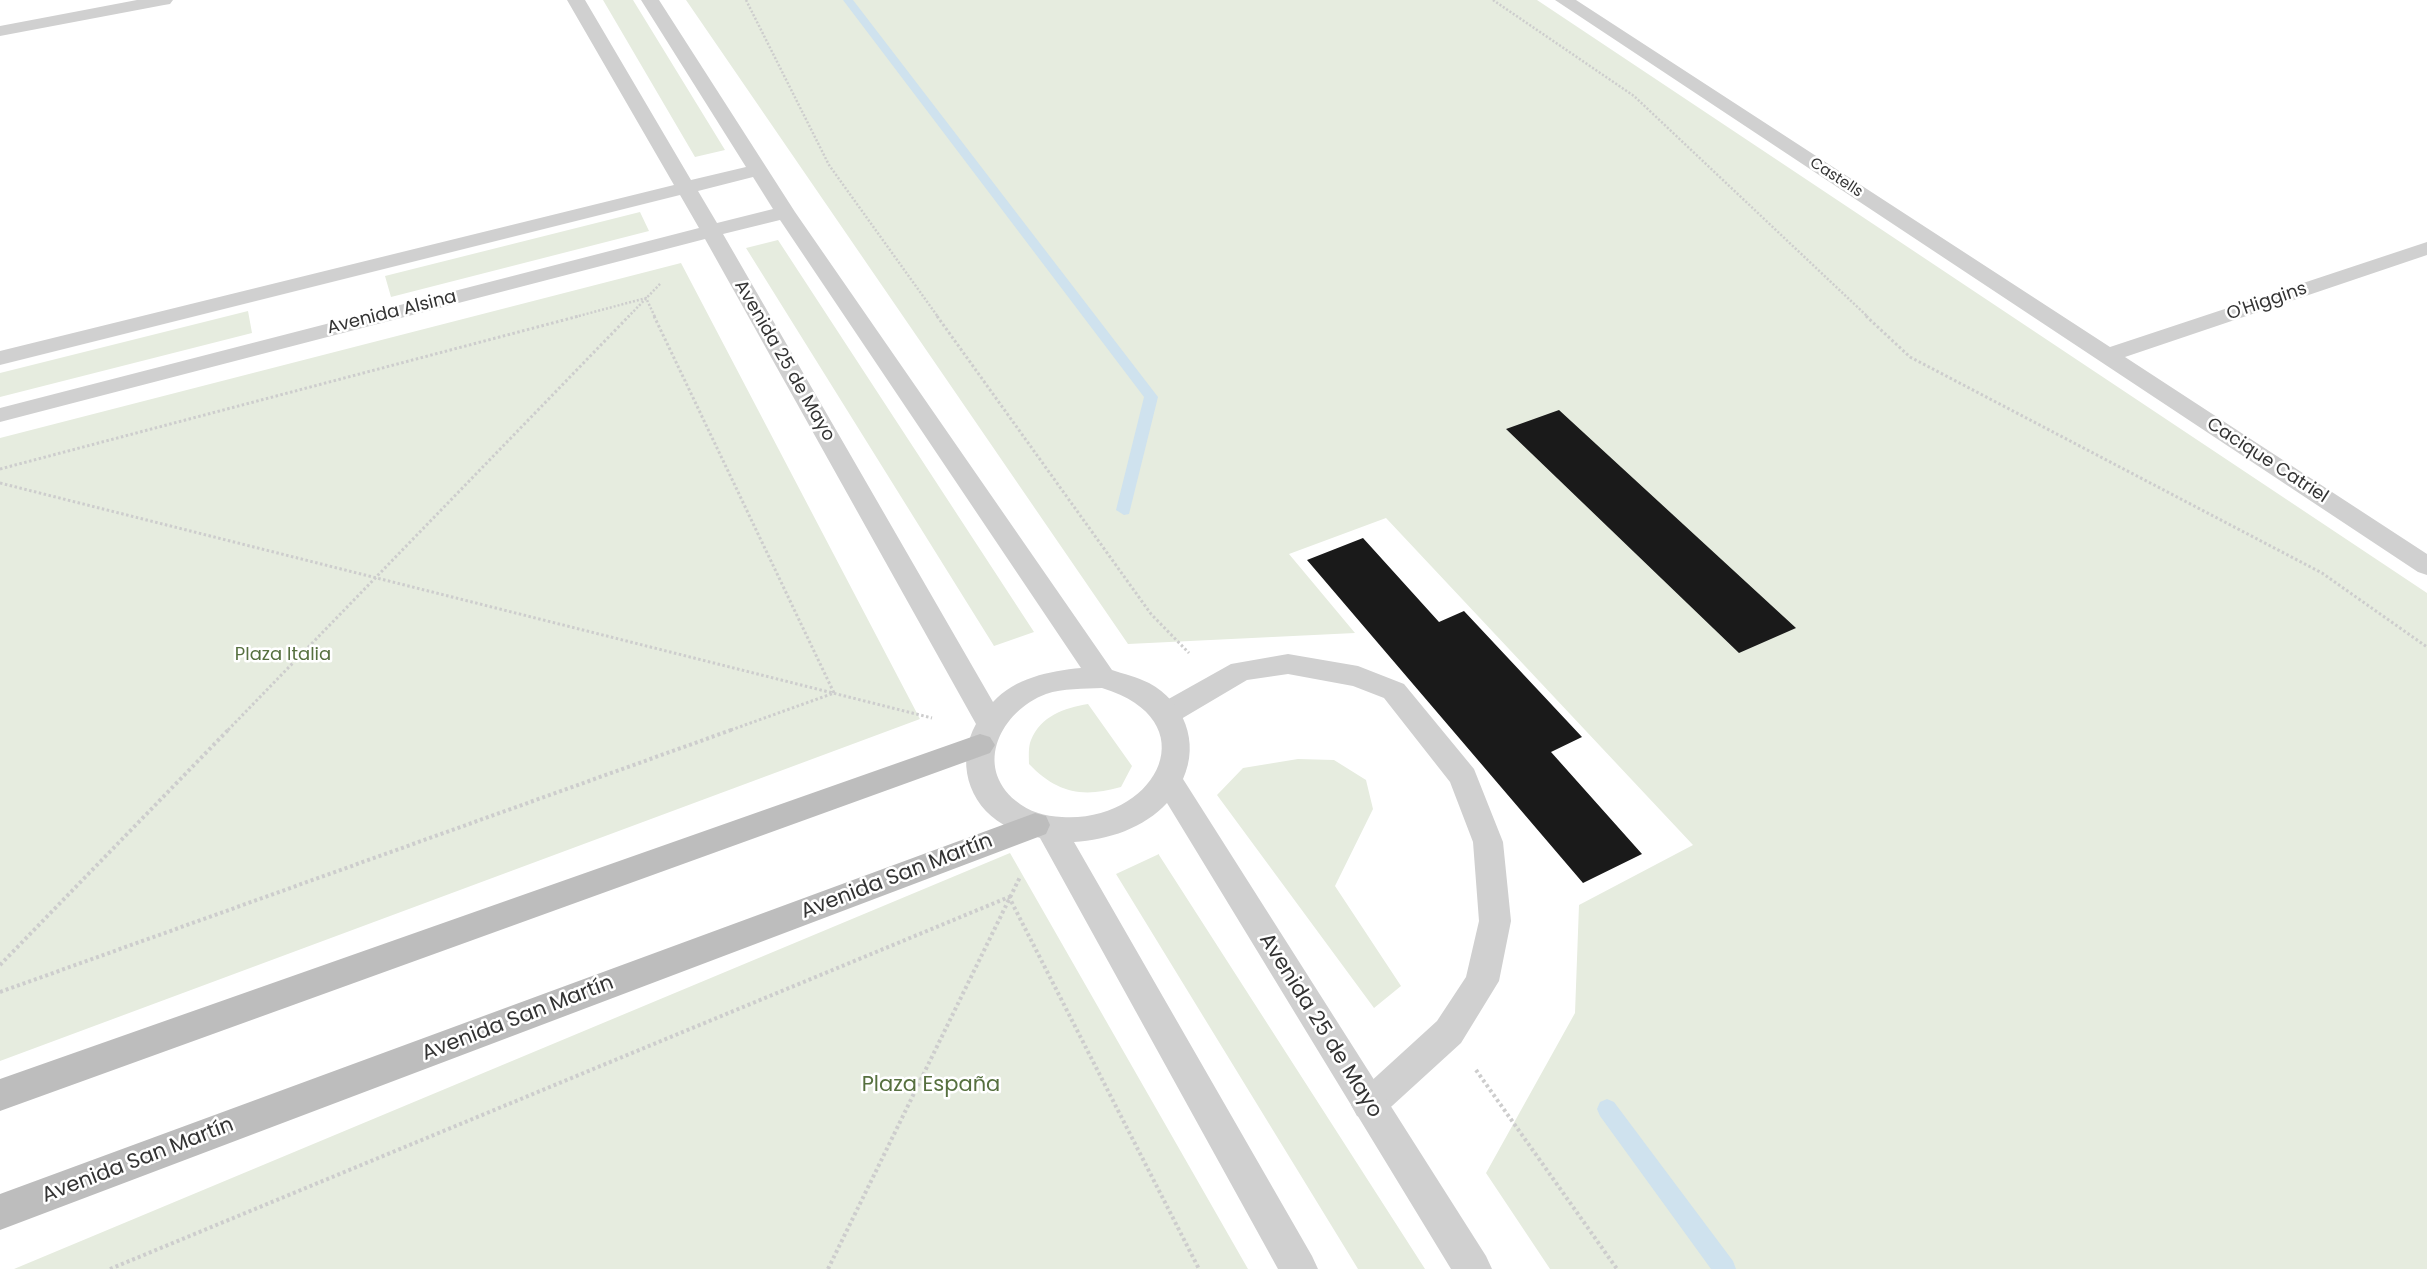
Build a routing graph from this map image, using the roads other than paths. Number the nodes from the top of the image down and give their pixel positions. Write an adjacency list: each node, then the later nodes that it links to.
1 (164, 0): 5 (street)
2 (576, 0): 7 (street, Avenida 25 de Mayo)
3 (650, 0): 6 (street)
4 (1564, 0): 11 (street, Castells)
5 (0, 31)
6 (758, 170): 7 (street); 8 (street)
7 (686, 188): 9 (street, Avenida 25 de Mayo); 12 (street)
8 (784, 212): 9 (street, Avenida Alsina); 15 (street)
9 (711, 231): 13 (street, Avenida Alsina); 17 (street, Avenida 25 de Mayo)
10 (2427, 248): 11 (street, O'Higgins)
11 (2107, 356): 14 (street, Cacique Catriel)
12 (0, 358)
13 (0, 415)
14 (2427, 566)
15 (1102, 678): 16 (street); 17 (street)
16 (1166, 714): 18 (street); 21 (street)
17 (985, 733): 19 (street); 20 (main road)
18 (1169, 781): 19 (street); 21 (street, Avenida 25 de Mayo)
19 (1043, 827): 22 (main road, Avenida San Martín); 23 (street)
20 (0, 1095)
21 (1369, 1105): 24 (street, Avenida 25 de Mayo)
22 (0, 1212)
23 (1299, 1269)
24 (1473, 1269)

